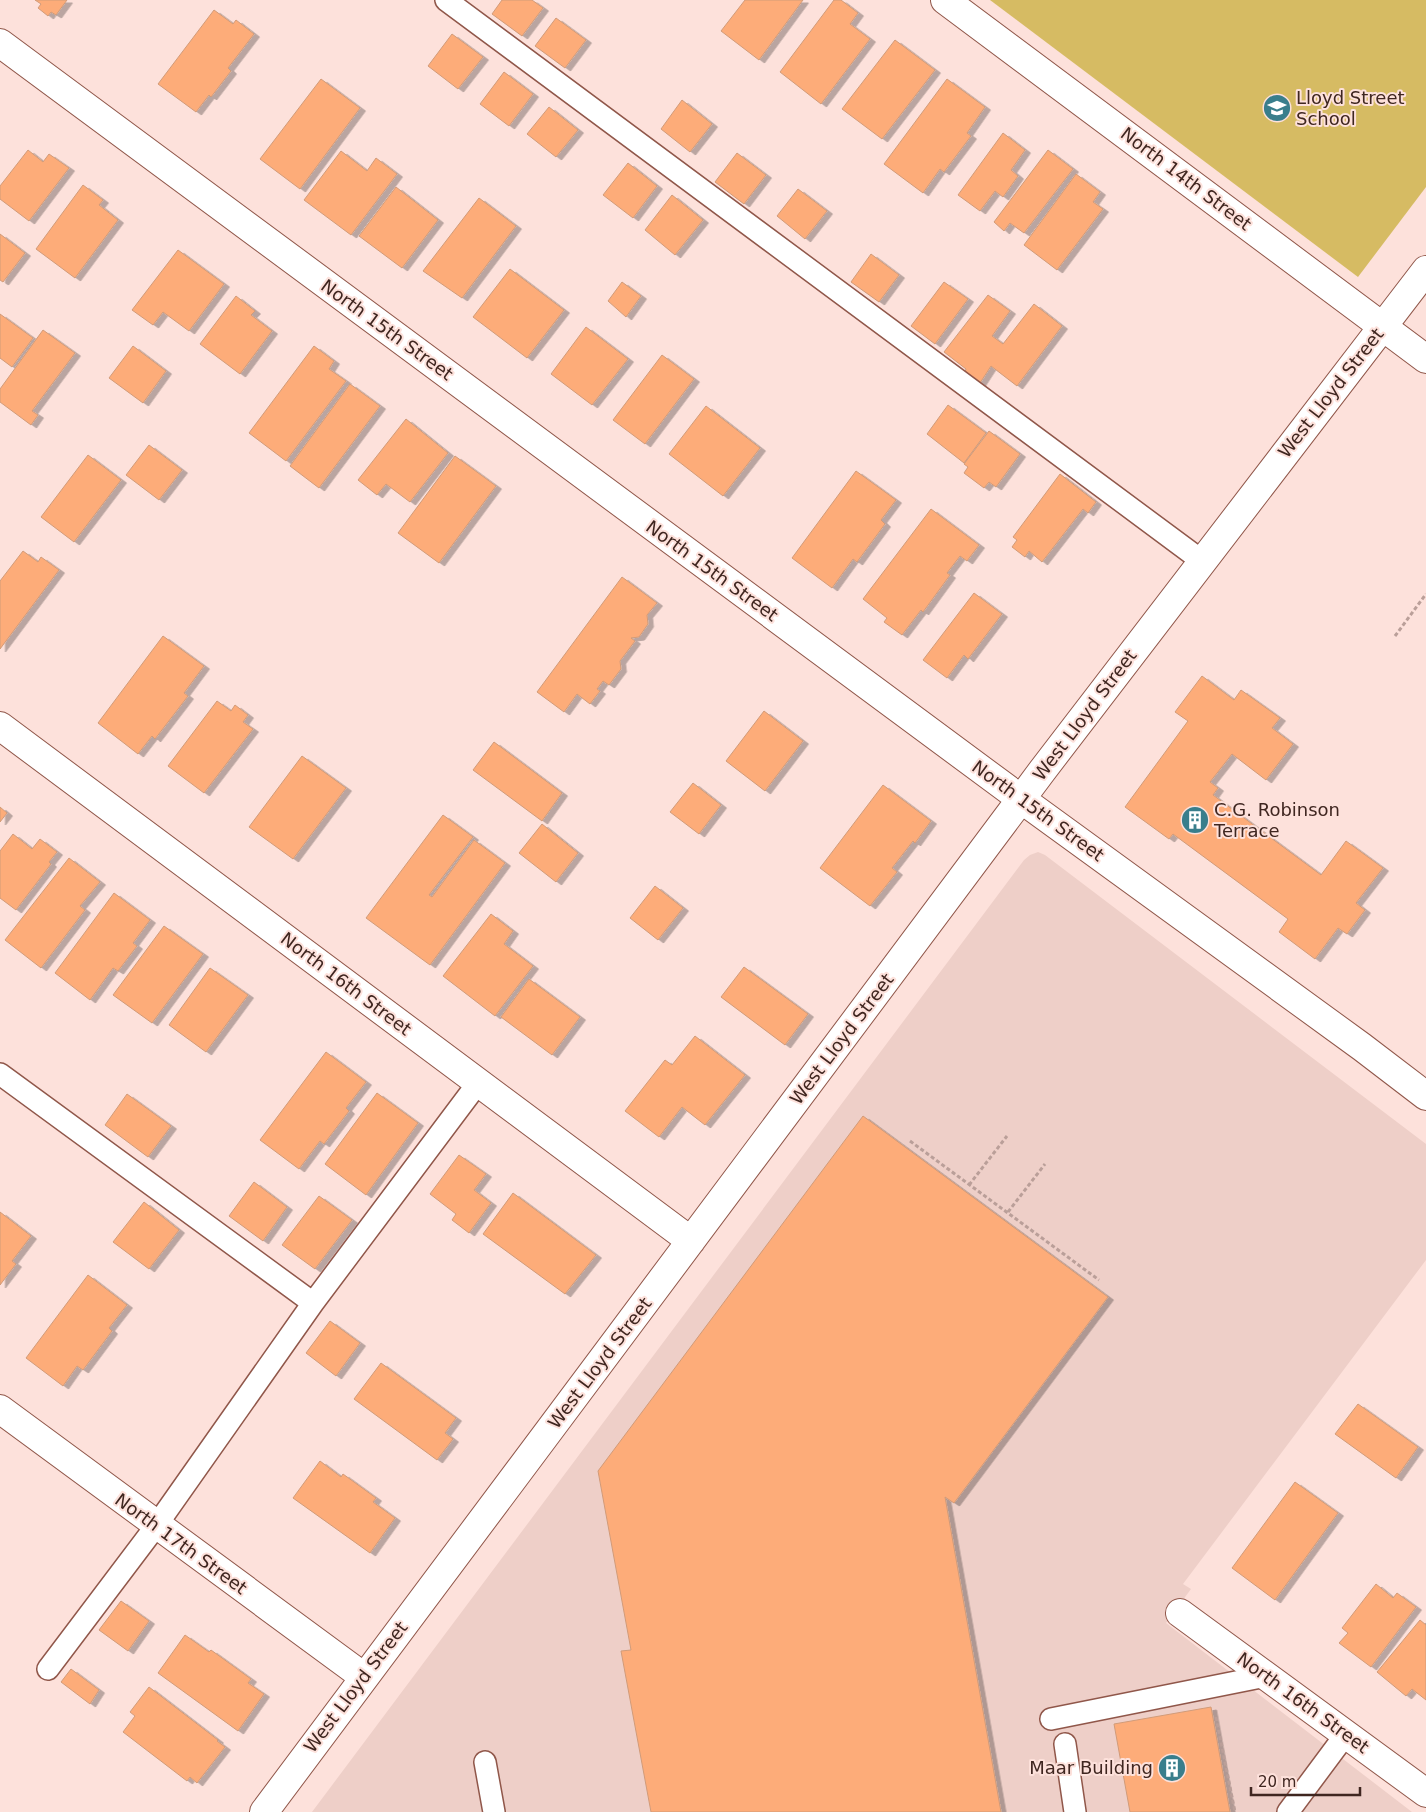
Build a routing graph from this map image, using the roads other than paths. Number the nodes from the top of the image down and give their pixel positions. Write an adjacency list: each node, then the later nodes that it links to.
1 (446, 0): 7 (lane)
2 (945, 0): 5 (street, North 14th Street)
3 (0, 43): 9 (street, North 15th Street)
4 (1426, 270): 5 (street, West Lloyd Street)
5 (1383, 326): 6 (street, North 14th Street); 7 (street, West Lloyd Street)
6 (1426, 359)
7 (1202, 561): 9 (street, West Lloyd Street)
8 (0, 726): 11 (street, North 16th Street)
9 (1021, 799): 12 (street, North 15th Street); 13 (street, West Lloyd Street)
10 (0, 1074): 14 (lane)
11 (478, 1083): 13 (street, North 16th Street); 14 (lane)
12 (1426, 1096)
13 (691, 1241): 20 (street, West Lloyd Street)
14 (313, 1303): 16 (lane)
15 (0, 1409): 16 (street, North 17th Street)
16 (156, 1526): 18 (lane); 20 (street, North 17th Street)
17 (1180, 1613): 19 (street, North 16th Street)
18 (48, 1669)
19 (1266, 1676): 21 (lane); 22 (street, North 16th Street)
20 (364, 1677): 26 (street, West Lloyd Street)
21 (1051, 1719)
22 (1346, 1734): 25 (street, North 16th Street); 29 (lane)
23 (1065, 1744): 28 (lane)
24 (486, 1762): 27 (lane)
25 (1426, 1793)
26 (264, 1812)
27 (494, 1812)
28 (1075, 1812)
29 (1288, 1812)

